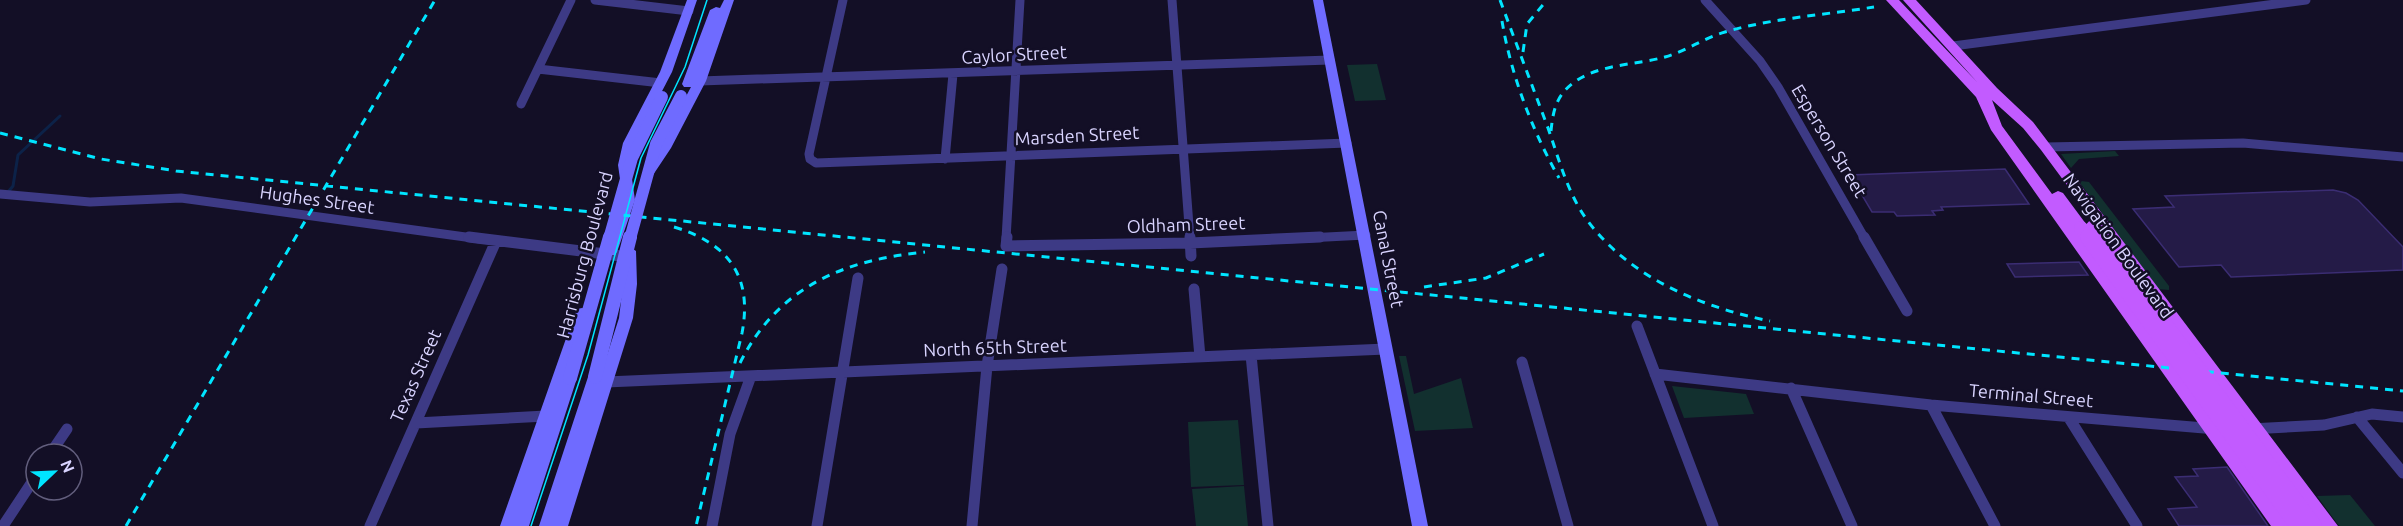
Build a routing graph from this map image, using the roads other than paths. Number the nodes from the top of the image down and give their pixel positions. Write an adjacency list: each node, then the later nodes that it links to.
1 (571, 0): 19 (street)
2 (595, 0): 14 (street)
3 (700, 0): 24 (main road, Harrisburg Boulevard)
4 (719, 0): 56 (main road, bridge)
5 (729, 0): 23 (main road)
6 (843, 0): 22 (street)
7 (1020, 0): 20 (street)
8 (1172, 0): 18 (street)
9 (1318, 0): 17 (main road, Canal Street)
10 (1705, 0): 46 (street, Esperson Street)
11 (1892, 0): 16 (main road, Navigation Boulevard)
12 (1909, 0): 15 (main road, Navigation Boulevard)
13 (2306, 0): 15 (street)
14 (691, 5): 24 (main road)
15 (1953, 46): 16 (main road); 25 (main road, Navigation Boulevard)
16 (1941, 51): 25 (main road, Navigation Boulevard)
17 (1330, 60): 18 (street, Caylor Street); 27 (main road, Canal Street)
18 (1177, 65): 20 (street, Caylor Street); 29 (street)
19 (538, 69): 24 (street); 26 (street)
20 (1016, 71): 21 (street, Caylor Street); 30 (street)
21 (952, 74): 22 (street, Caylor Street); 32 (street)
22 (826, 77): 23 (street, Caylor Street); 32 (street, Marsden Street)
23 (700, 81): 33 (main road)
24 (661, 90): 34 (main road); 73 (main road, Harrisburg Boulevard, bridge)
25 (1988, 93): 28 (main road); 36 (main road, Navigation Boulevard); 65 (main road)
26 (521, 104)
27 (1347, 143): 29 (street, Marsden Street); 37 (main road, Canal Street)
28 (2046, 147): 31 (street); 66 (main road)
29 (1183, 148): 30 (street, Marsden Street); 39 (street)
30 (1011, 156): 32 (street, Marsden Street); 39 (street, Oldham Street)
31 (2403, 157)
32 (945, 159)
33 (654, 164): 34 (main road); 42 (main road)
34 (624, 165): 40 (main road)
35 (0, 194): 38 (street, Hughes Street)
36 (2087, 227): 87 (main road, Navigation Boulevard, bridge); 88 (main road, Navigation Boulevard, bridge)
37 (1366, 235): 39 (street, Oldham Street); 48 (main road, Canal Street)
38 (496, 241): 40 (street, Hughes Street); 63 (street, Texas Street)
39 (1190, 243): 41 (street)
40 (608, 256): 42 (street, Hughes Street); 59 (main road)
41 (1191, 256)
42 (629, 257): 56 (main road)
43 (1002, 269): 52 (street)
44 (858, 278): 53 (street)
45 (1194, 289): 50 (street)
46 (1907, 310)
47 (1637, 326): 54 (street)
48 (1386, 349): 49 (street, North 65th Street); 80 (main road, Canal Street)
49 (1251, 355): 50 (street, North 65th Street); 79 (street)
50 (1200, 357): 52 (street, North 65th Street)
51 (1522, 362): 81 (street)
52 (987, 366): 53 (street, North 65th Street); 78 (street)
53 (842, 373): 55 (street, North 65th Street); 77 (street)
54 (1655, 374): 57 (street, Terminal Street); 82 (street)
55 (751, 376): 56 (street, North 65th Street); 76 (street)
56 (601, 380): 74 (main road); 75 (main road)
57 (1791, 388): 58 (street, Terminal Street); 83 (street)
58 (1931, 405): 62 (street, Terminal Street); 84 (street)
59 (546, 416): 63 (street); 72 (main road)
60 (2357, 417): 61 (street, Terminal Street); 66 (street, Terminal Street); 68 (street)
61 (2403, 417)
62 (2069, 418): 65 (street, Terminal Street); 85 (street)
63 (416, 423): 71 (street, Texas Street)
64 (67, 429): 67 (street)
65 (2212, 429): 66 (street, Terminal Street); 86 (main road)
66 (2257, 429): 89 (main road)
67 (58, 442)
68 (2403, 473)
69 (24, 494): 70 (street)
70 (3, 526)
71 (370, 526)
72 (508, 526)
73 (521, 526)
74 (547, 526)
75 (561, 526)
76 (712, 526)
77 (817, 526)
78 (972, 526)
79 (1268, 526)
80 (1420, 526)
81 (1568, 526)
82 (1713, 526)
83 (1852, 526)
84 (1995, 526)
85 (2137, 526)
86 (2281, 526)
87 (2298, 526)
88 (2314, 526)
89 (2329, 526)

